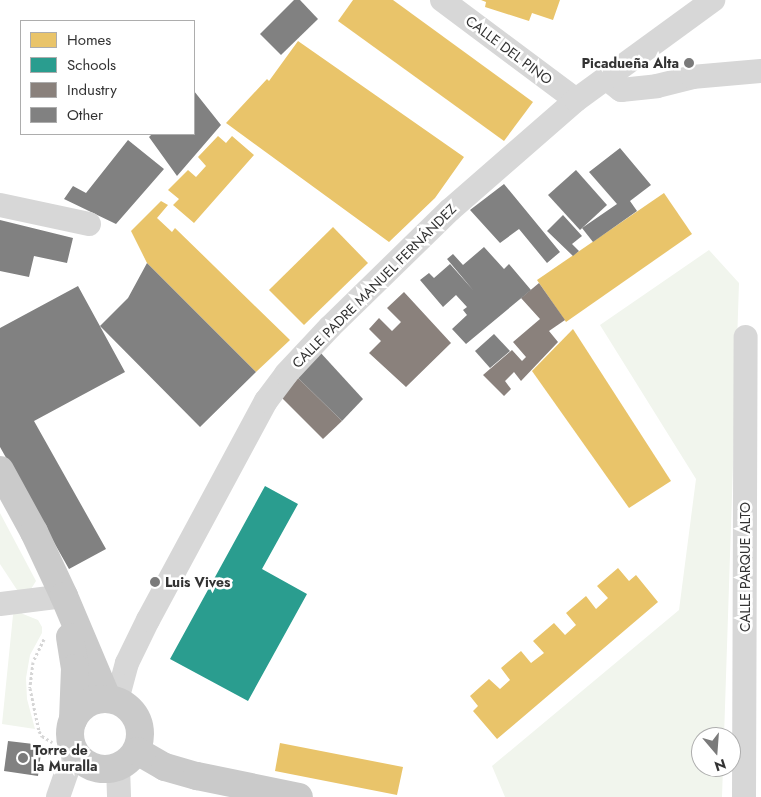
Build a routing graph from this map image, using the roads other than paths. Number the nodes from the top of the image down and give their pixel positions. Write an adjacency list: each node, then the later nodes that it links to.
1 (442, 0): 5 (street, CALLE DEL PINO)
2 (712, 0): 4 (street, CALLE PADRE MANUEL FERNÁNDEZ)
3 (761, 72): 4 (street)
4 (607, 79): 5 (street, CALLE PADRE MANUEL FERNÁNDEZ)
5 (576, 100): 13 (street, CALLE PADRE MANUEL FERNÁNDEZ)
6 (0, 205): 7 (street)
7 (89, 224)
8 (746, 337): 20 (street, CALLE PARQUE ALTO)
9 (0, 470): 10 (main road)
10 (64, 596): 11 (street); 12 (main road); 15 (main road)
11 (0, 604)
12 (82, 644): 13 (street); 14 (main road)
13 (127, 663): 14 (street, CALLE PADRE MANUEL FERNÁNDEZ)
14 (112, 699): 15 (main road); 16 (main road)
15 (72, 720): 17 (main road)
16 (128, 759): 17 (main road); 18 (street); 19 (main road)
17 (66, 774)
18 (119, 797)
19 (299, 797)
20 (744, 797)

